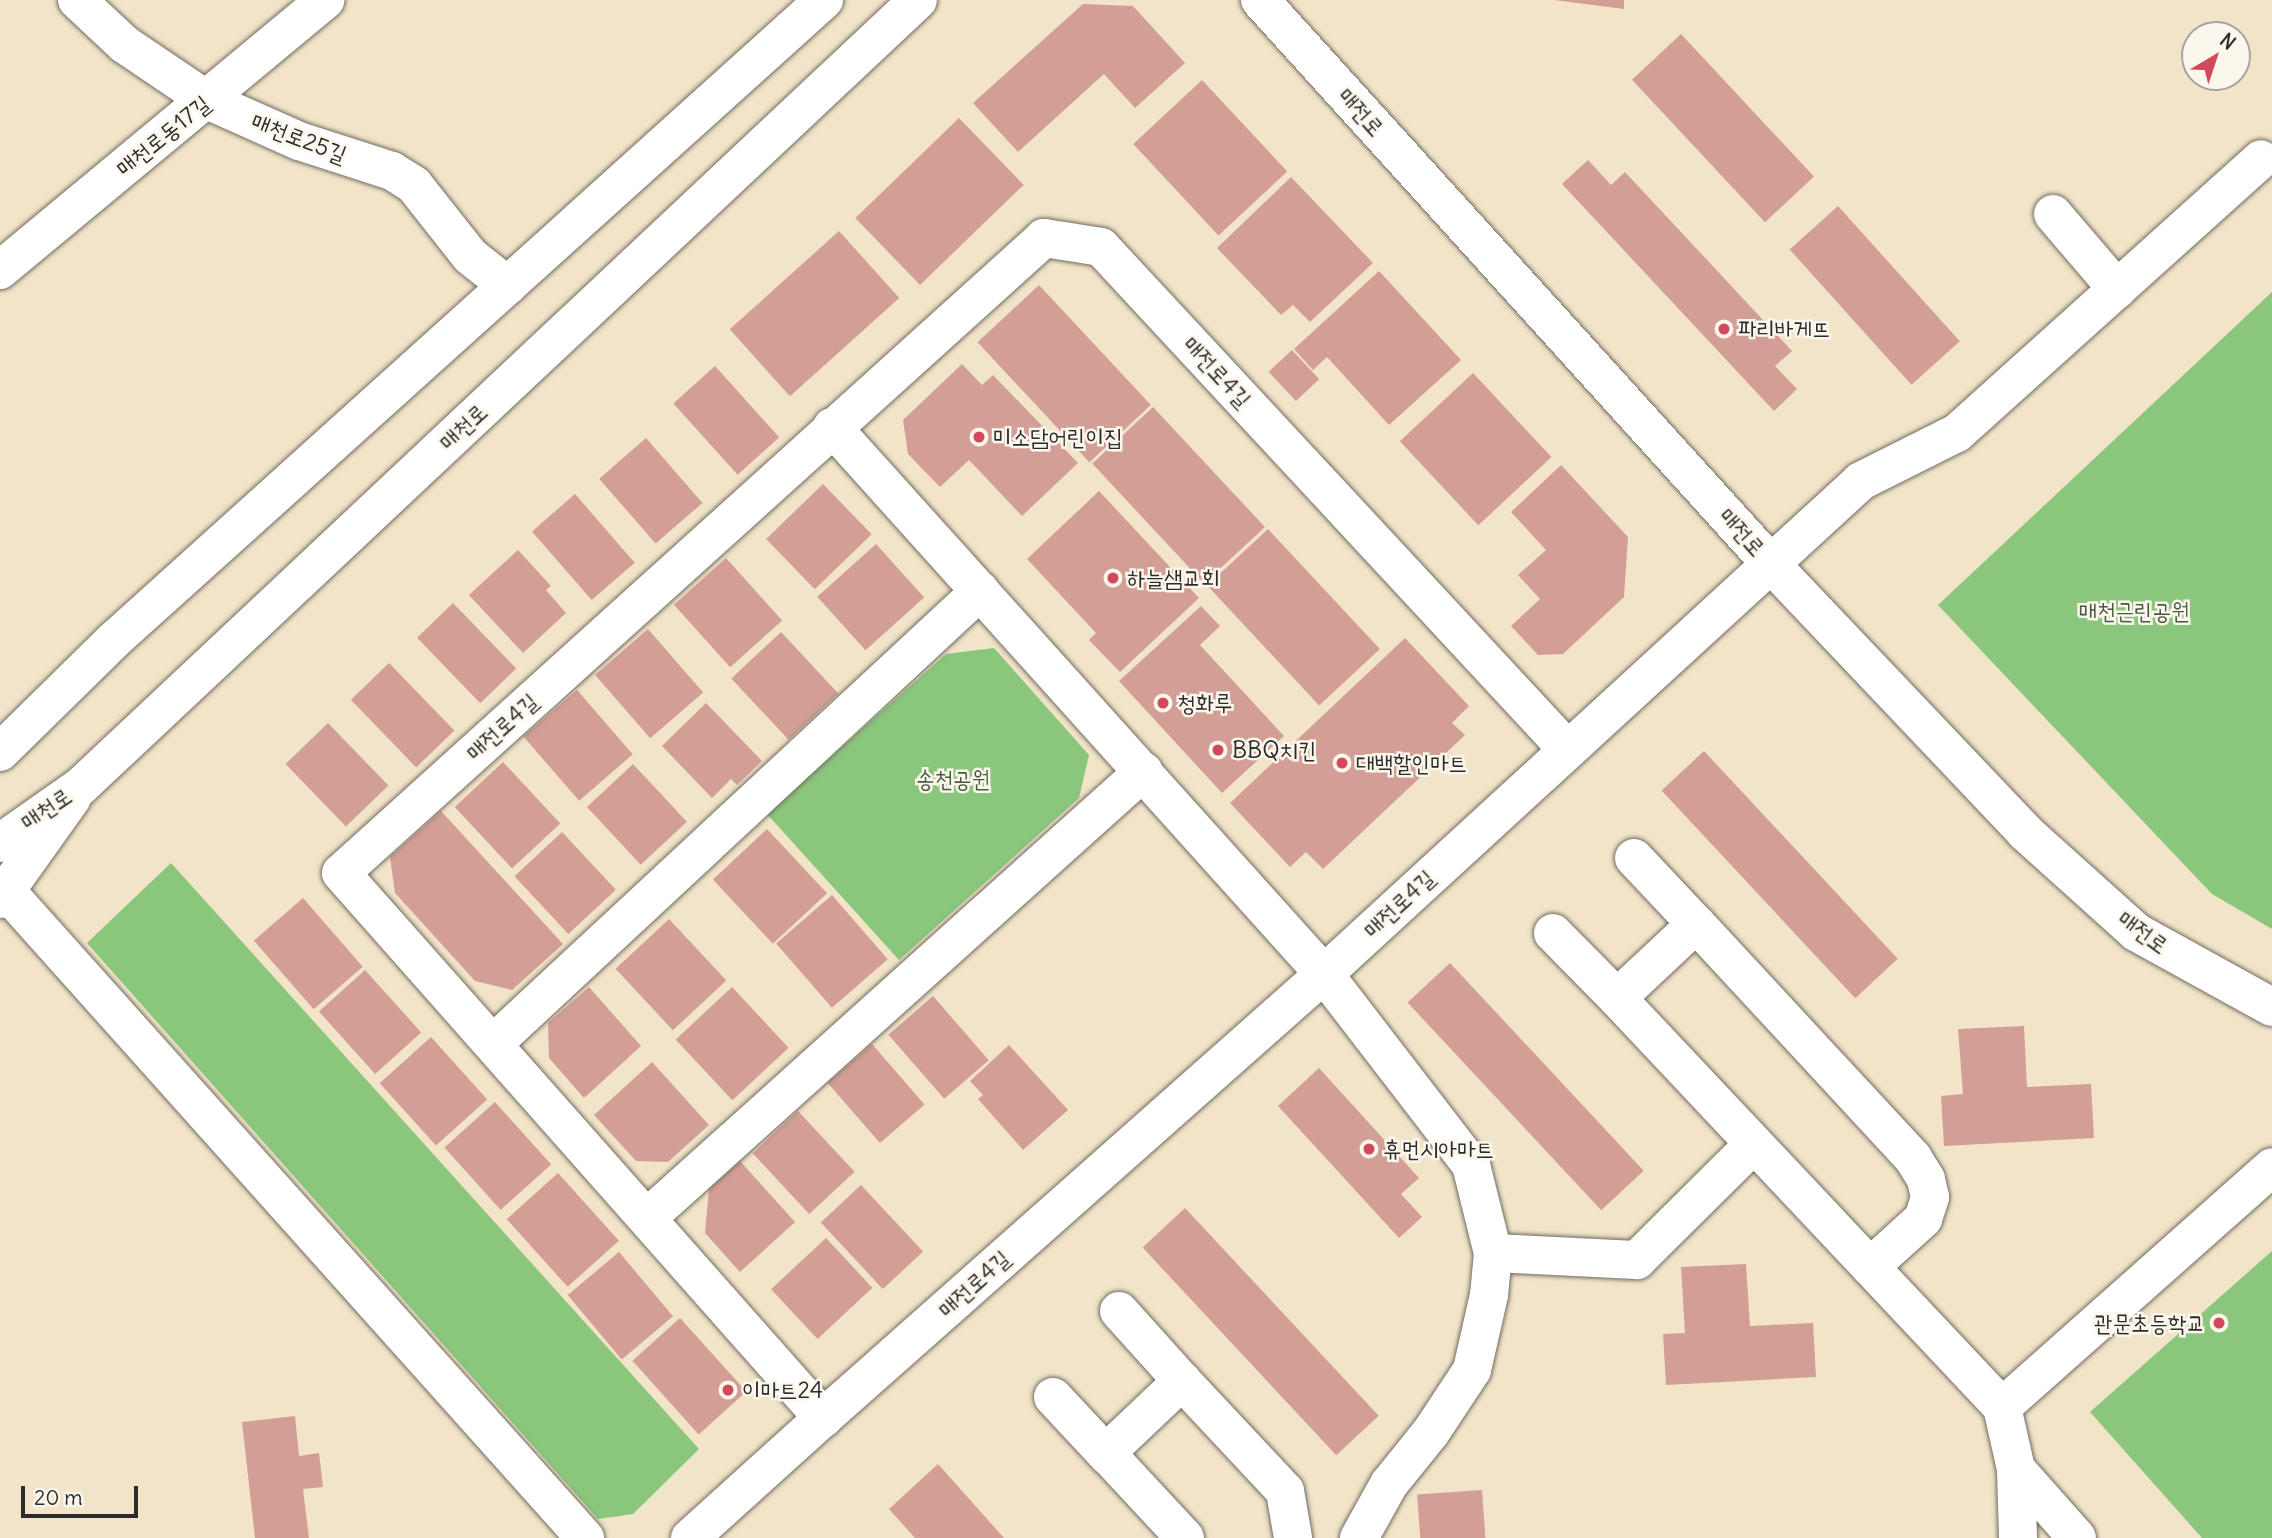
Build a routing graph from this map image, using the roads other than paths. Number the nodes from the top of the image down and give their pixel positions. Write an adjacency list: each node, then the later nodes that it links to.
1 (78, 0): 6 (street, 매천로25길)
2 (325, 0): 6 (street, 매천로동17길)
3 (824, 0): 10 (street)
4 (918, 0): 20 (street, 매천로)
5 (1260, 0): 13 (street, 매전로)
6 (207, 100): 9 (street, 매천로동17길); 10 (street, 매천로25길)
7 (2260, 159): 11 (street, 매전로4길)
8 (2053, 214): 11 (street)
9 (0, 270)
10 (508, 286): 15 (street)
11 (2117, 289): 13 (street, 매전로4길)
12 (832, 428): 14 (street); 17 (street, 매전로4길); 29 (street, 매전로4길)
13 (1770, 563): 17 (street, 매전로4길); 28 (street, 매전로)
14 (980, 591): 19 (street); 29 (street)
15 (40, 708): 16 (street); 18 (street)
16 (0, 743)
17 (1566, 748): 26 (street, 매전로4길)
18 (0, 752)
19 (1144, 771): 26 (street); 32 (street)
20 (80, 786): 21 (street, 매천로); 23 (street)
21 (0, 843)
22 (1634, 858): 24 (street)
23 (4, 895): 42 (street)
24 (1696, 924): 27 (street); 34 (street)
25 (1553, 933): 27 (street)
26 (1324, 974): 33 (street); 39 (street, 매전로4길)
27 (1617, 998): 30 (street)
28 (2272, 1007)
29 (494, 1043): 32 (street, 매전로4길)
30 (1753, 1145): 33 (street); 34 (street)
31 (2272, 1167): 38 (street)
32 (647, 1218): 39 (street, 매전로4길)
33 (1493, 1253): 46 (street)
34 (1870, 1267): 38 (street)
35 (1119, 1311): 36 (street)
36 (1182, 1381): 40 (street); 45 (street)
37 (1053, 1397): 40 (street)
38 (2002, 1407): 41 (street)
39 (823, 1418): 43 (street)
40 (1108, 1456): 44 (street)
41 (2016, 1469): 47 (street); 48 (street)
42 (585, 1538)
43 (690, 1538)
44 (1185, 1538)
45 (1293, 1538)
46 (1359, 1538)
47 (2018, 1538)
48 (2077, 1538)

